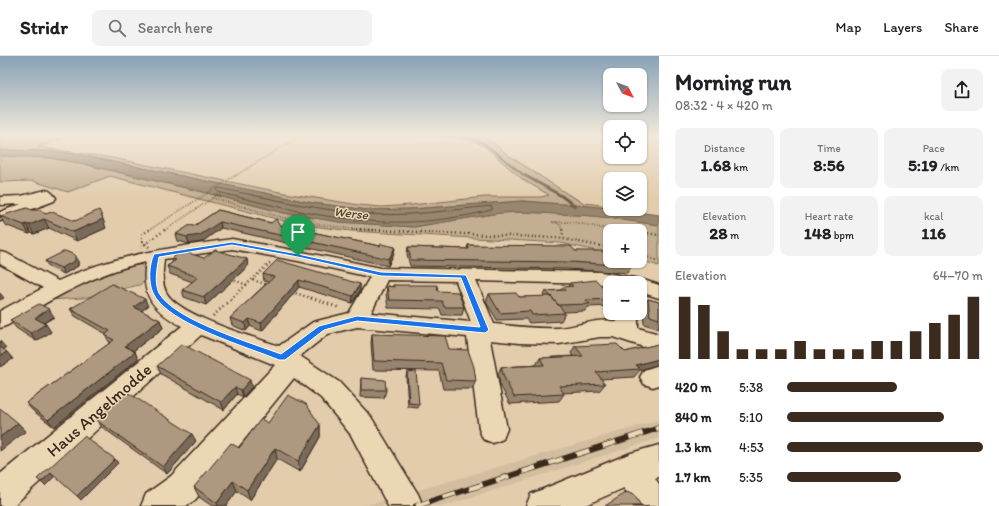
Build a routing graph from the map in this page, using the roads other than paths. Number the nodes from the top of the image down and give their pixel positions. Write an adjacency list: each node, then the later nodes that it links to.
1 (0, 201): 2 (street)
2 (0, 216)
3 (156, 255): 5 (street); 8 (street); 14 (street)
4 (0, 257): 8 (street)
5 (381, 274): 6 (street); 11 (street)
6 (464, 276): 7 (street); 15 (street)
7 (603, 278)
8 (57, 288): 12 (street)
9 (647, 288): 10 (street)
10 (659, 292)
11 (357, 318): 15 (street); 17 (street)
12 (0, 320)
13 (627, 322): 15 (street); 16 (street)
14 (200, 326): 17 (street); 20 (street, Haus Angelmodde)
15 (481, 330): 18 (street)
16 (659, 343)
17 (287, 360): 21 (street); 22 (street)
18 (492, 429)
19 (645, 465): 23 (street); 24 (street)
20 (0, 495)
21 (158, 506)
22 (406, 506)
23 (543, 506)
24 (653, 506)

